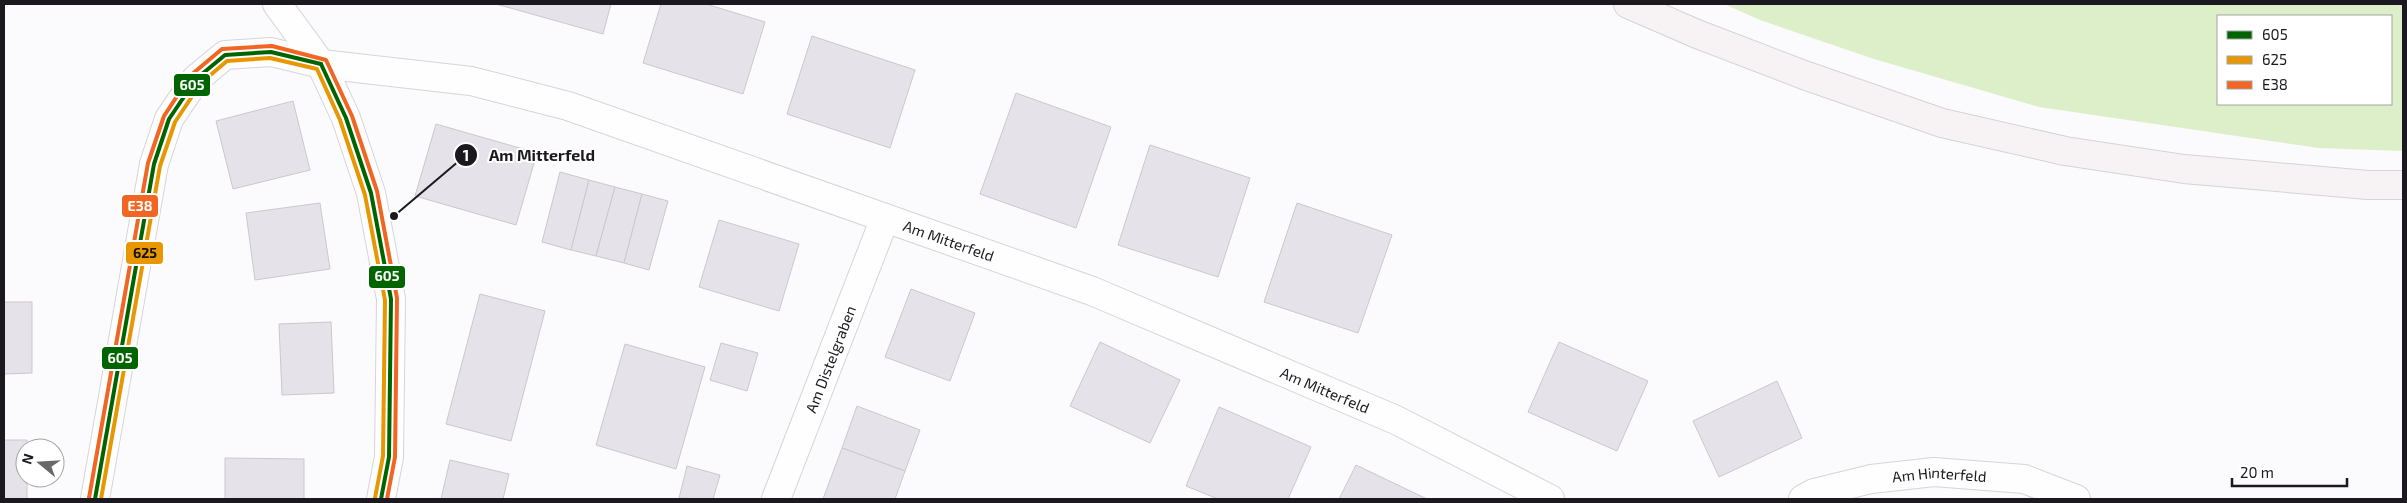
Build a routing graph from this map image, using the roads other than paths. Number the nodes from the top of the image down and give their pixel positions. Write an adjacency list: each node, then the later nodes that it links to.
1 (277, 4): 3 (street)
2 (1628, 4): 4 (main road)
3 (321, 64): 5 (street, Am Mitterfeld); 6 (street, Am Mitterfeld); 7 (street)
4 (2403, 185)
5 (885, 218): 8 (street, Am Distelgraben); 9 (street, Am Mitterfeld)
6 (95, 499)
7 (381, 499)
8 (776, 499)
9 (1550, 499)
10 (1803, 499): 11 (street, Am Hinterfeld)
11 (2076, 499)

